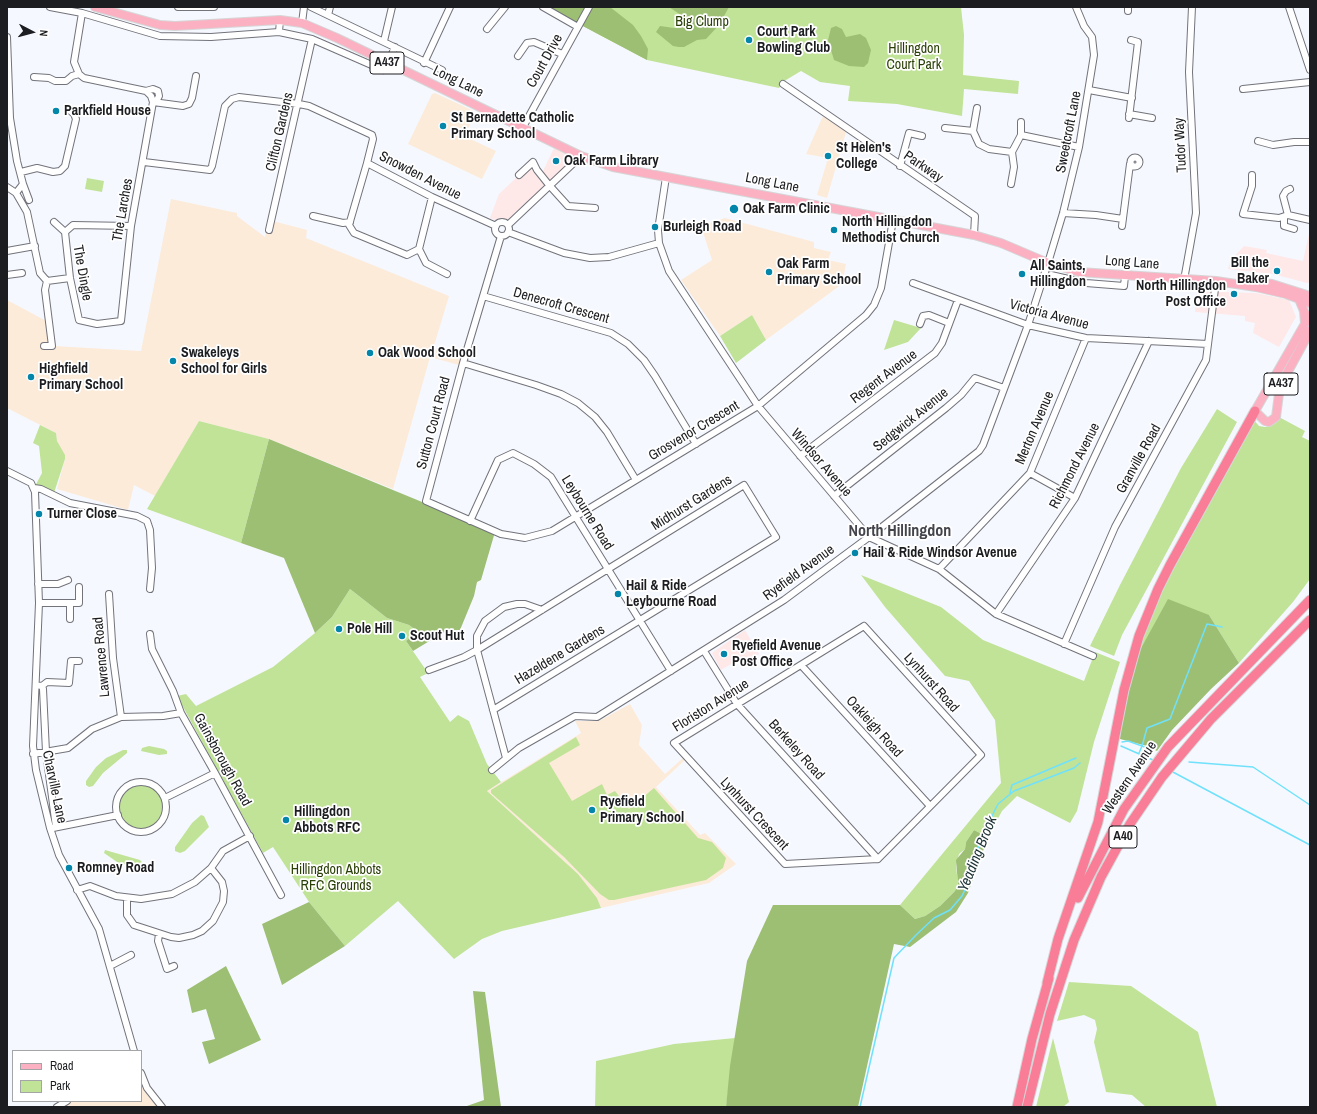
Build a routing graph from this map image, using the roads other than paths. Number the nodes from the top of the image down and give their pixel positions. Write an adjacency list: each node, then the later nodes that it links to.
1 (50, 7): 17 (street)
2 (95, 7): 19 (main road, Long Lane / A437)
3 (178, 7): 4 (street)
4 (206, 7): 5 (street)
5 (214, 7)
6 (304, 7): 20 (street)
7 (311, 7): 18 (street, Long Lane)
8 (330, 7): 18 (street)
9 (392, 7): 28 (street)
10 (450, 7): 33 (street)
11 (505, 7): 22 (street)
12 (543, 7): 21 (street)
13 (589, 7): 21 (street, Court Drive)
14 (1076, 7): 42 (street, Sweetcroft Lane)
15 (1192, 7): 105 (street, Tudor Way)
16 (1289, 7): 35 (street)
17 (82, 13): 23 (street); 36 (street)
18 (328, 15): 28 (street, Long Lane)
19 (280, 20): 20 (main road, Long Lane / A437); 23 (street)
20 (302, 23): 32 (main road, Long Lane / A437)
21 (578, 27): 30 (street, Court Drive)
22 (488, 29)
23 (279, 32): 25 (street)
24 (7, 37): 27 (street)
25 (312, 39): 32 (street); 45 (street, Clifton Gardens)
26 (1131, 40): 43 (street)
27 (7, 41): 48 (street)
28 (384, 41): 29 (street, Long Lane)
29 (395, 47): 32 (street); 33 (street, Long Lane)
30 (562, 54): 31 (street); 51 (street, Court Drive)
31 (518, 56)
32 (387, 63): 51 (main road, Long Lane / A437)
33 (424, 63): 34 (street, Long Lane)
34 (442, 70)
35 (1310, 70)
36 (79, 74): 38 (street); 44 (street)
37 (196, 76): 44 (street)
38 (34, 77)
39 (1310, 82): 41 (street)
40 (784, 84): 64 (street, Parkway)
41 (1243, 89)
42 (1089, 90): 43 (street); 58 (street, Sweetcroft Lane)
43 (1132, 98): 49 (street)
44 (153, 102): 61 (street, The Larches)
45 (299, 104): 61 (street); 62 (street, Snowden Avenue); 89 (street, Clifton Gardens)
46 (977, 108): 53 (street)
47 (69, 110): 65 (street)
48 (9, 118): 65 (street)
49 (1152, 118)
50 (1021, 122): 54 (street)
51 (523, 127): 60 (main road, Long Lane / A437)
52 (945, 128): 53 (street)
53 (973, 130): 59 (street)
54 (1021, 135): 58 (street); 59 (street)
55 (922, 136): 64 (street)
56 (1258, 141): 57 (street)
57 (1310, 142)
58 (1079, 147): 78 (street, Sweetcroft Lane)
59 (1012, 152): 70 (street)
60 (581, 156): 68 (main road, Long Lane / A437); 71 (street)
61 (144, 162): 86 (street, The Larches)
62 (367, 163): 75 (street, Snowden Avenue); 84 (street)
63 (1130, 164): 78 (street)
64 (900, 166): 92 (street, Parkway)
65 (21, 172): 69 (street)
66 (1252, 175): 80 (street)
67 (519, 176): 71 (street)
68 (666, 177): 81 (main road, Long Lane / A437); 94 (street, Windsor Avenue)
69 (23, 184): 74 (street); 76 (street)
70 (1011, 184)
71 (549, 185): 77 (street); 85 (street)
72 (7, 188): 74 (street)
73 (1290, 189): 80 (street)
74 (16, 193): 95 (street)
75 (432, 197): 87 (street, Snowden Avenue); 96 (street)
76 (29, 200)
77 (595, 208)
78 (1063, 213): 98 (street, Sweetcroft Lane)
79 (313, 216): 84 (street)
80 (1286, 216): 82 (street); 88 (street)
81 (893, 220): 92 (main road, Long Lane / A437); 127 (street, Grosvenor Crescent)
82 (1310, 220)
83 (54, 222): 90 (street)
84 (350, 222): 96 (street)
85 (508, 225): 87 (street); 91 (street)
86 (131, 226): 90 (street, The Dingle); 115 (street, The Larches)
87 (496, 226): 93 (street)
88 (1294, 229)
89 (269, 230)
90 (65, 232): 104 (street, The Dingle)
91 (508, 232): 93 (street); 94 (street)
92 (974, 235): 98 (main road, Long Lane / A437)
93 (500, 236): 109 (street, Sutton Court Road)
94 (659, 243): 127 (street, Windsor Avenue)
95 (35, 246): 97 (street); 106 (street)
96 (419, 249): 100 (street)
97 (7, 251)
98 (1048, 263): 103 (main road, Long Lane / A437); 119 (street, Ryefield Avenue)
99 (22, 273): 101 (street)
100 (447, 274)
101 (7, 275)
102 (1051, 275): 103 (street)
103 (1125, 276): 105 (main road, Long Lane / A437)
104 (70, 278): 106 (street); 115 (street, The Dingle)
105 (1184, 280): 107 (main road, Long Lane / A437)
106 (47, 281): 124 (street)
107 (1216, 282): 110 (main road, Long Lane); 111 (main road, Long Lane); 123 (street, Granville Road)
108 (914, 283): 112 (street, Victoria Avenue)
109 (484, 296): 125 (street, Sutton Court Road); 129 (street, Denecroft Crescent)
110 (1310, 296)
111 (1299, 299): 113 (main road, Long Lane); 117 (main road)
112 (958, 300): 116 (street, Regent Avenue); 119 (street, Victoria Avenue)
113 (1310, 303)
114 (1310, 315): 117 (main road, A437)
115 (121, 321)
116 (949, 323): 118 (street); 130 (street, Regent Avenue)
117 (1305, 323): 128 (main road, A437)
118 (920, 324)
119 (1028, 325): 121 (street, Victoria Avenue); 126 (street, Ryefield Avenue)
120 (1310, 331): 128 (main road, A437)
121 (1086, 338): 122 (street, Victoria Avenue); 132 (street, Merton Avenue)
122 (1149, 341): 123 (street, Victoria Avenue); 136 (street, Richmond Avenue)
123 (1208, 344): 158 (street, Granville Road)
124 (44, 346)
125 (463, 363): 133 (street); 137 (street, Sutton Court Road)
126 (1004, 388): 135 (street, Sedgwick Avenue); 140 (street, Ryefield Avenue)
127 (758, 406): 129 (street, Grosvenor Crescent); 130 (street, Windsor Avenue)
128 (1255, 410): 191 (highway)
129 (696, 444): 133 (street, Grosvenor Crescent)
130 (800, 456): 135 (street, Windsor Avenue)
131 (7, 471): 134 (street)
132 (1030, 473): 136 (street); 141 (street, Merton Avenue)
133 (636, 480): 138 (street, Grosvenor Crescent)
134 (34, 488): 144 (street, Charville Lane); 146 (street)
135 (834, 496): 140 (street, Windsor Avenue)
136 (1075, 498): 152 (street, Richmond Avenue)
137 (426, 501): 139 (street, Grosvenor Crescent)
138 (577, 517): 139 (street, Grosvenor Crescent); 139 (street, Leybourne Road); 142 (street, Leybourne Road)
139 (470, 522)
140 (869, 537): 141 (street, Windsor Avenue); 160 (street, Ryefield Avenue)
141 (939, 569): 152 (street, Windsor Avenue)
142 (608, 570): 151 (street); 155 (street, Leybourne Road); 155 (street, Midhurst Gardens)
143 (68, 580): 144 (street)
144 (38, 584): 149 (street, Charville Lane)
145 (79, 587): 150 (street)
146 (150, 589)
147 (109, 594): 170 (street, Lawrence Road)
148 (1310, 600): 191 (highway, Western Avenue / A40)
149 (39, 603): 150 (street); 166 (street, Charville Lane)
150 (70, 604): 153 (street)
151 (542, 610): 159 (street); 159 (street)
152 (996, 614): 158 (street, Windsor Avenue)
153 (70, 619)
154 (1310, 620): 196 (highway, Western Avenue / A40)
155 (639, 621): 165 (street, Leybourne Road); 168 (street, Hazeldene Gardens)
156 (864, 626): 163 (street, Floriston Avenue); 178 (street, Lynhurst Road)
157 (150, 634): 169 (street, Gainsborough Road)
158 (1064, 644): 161 (street, Windsor Avenue)
159 (477, 650): 164 (street); 168 (street)
160 (704, 651): 165 (street, Ryefield Avenue); 167 (street, Berkeley Road)
161 (1092, 656)
162 (79, 661): 166 (street)
163 (801, 665): 167 (street, Floriston Avenue); 178 (street, Oakleigh Road)
164 (429, 670)
165 (671, 672): 174 (street, Ryefield Avenue)
166 (39, 685): 172 (street); 173 (street, Charville Lane)
167 (737, 704): 171 (street, Floriston Avenue); 182 (street, Berkeley Road)
168 (493, 710): 174 (street)
169 (181, 713): 170 (street); 176 (street, Gainsborough Road)
170 (121, 717): 172 (street)
171 (674, 743): 182 (street, Lynhurst Crescent)
172 (46, 752): 173 (street); 180 (street)
173 (33, 754): 180 (street, Charville Lane)
174 (506, 758): 175 (street, Ryefield Avenue)
175 (492, 770)
176 (216, 773): 177 (street); 181 (street, Gainsborough Road)
177 (165, 798): 179 (street); 179 (street)
178 (930, 806): 182 (street)
179 (118, 814): 180 (street)
180 (53, 828): 184 (street, Charville Lane)
181 (250, 836): 183 (street); 185 (street, Gainsborough Road)
182 (878, 859)
183 (210, 868): 186 (street); 187 (street)
184 (77, 890): 186 (street); 189 (street, Charville Lane)
185 (281, 895)
186 (127, 898): 187 (street)
187 (159, 934): 190 (street)
188 (131, 955): 189 (street)
189 (110, 966): 192 (street, Charville Lane)
190 (174, 966)
191 (1047, 983): 195 (highway, Western Avenue / A40)
192 (134, 1050)
193 (142, 1076): 194 (street)
194 (162, 1107)
195 (1017, 1107)
196 (1027, 1107)

